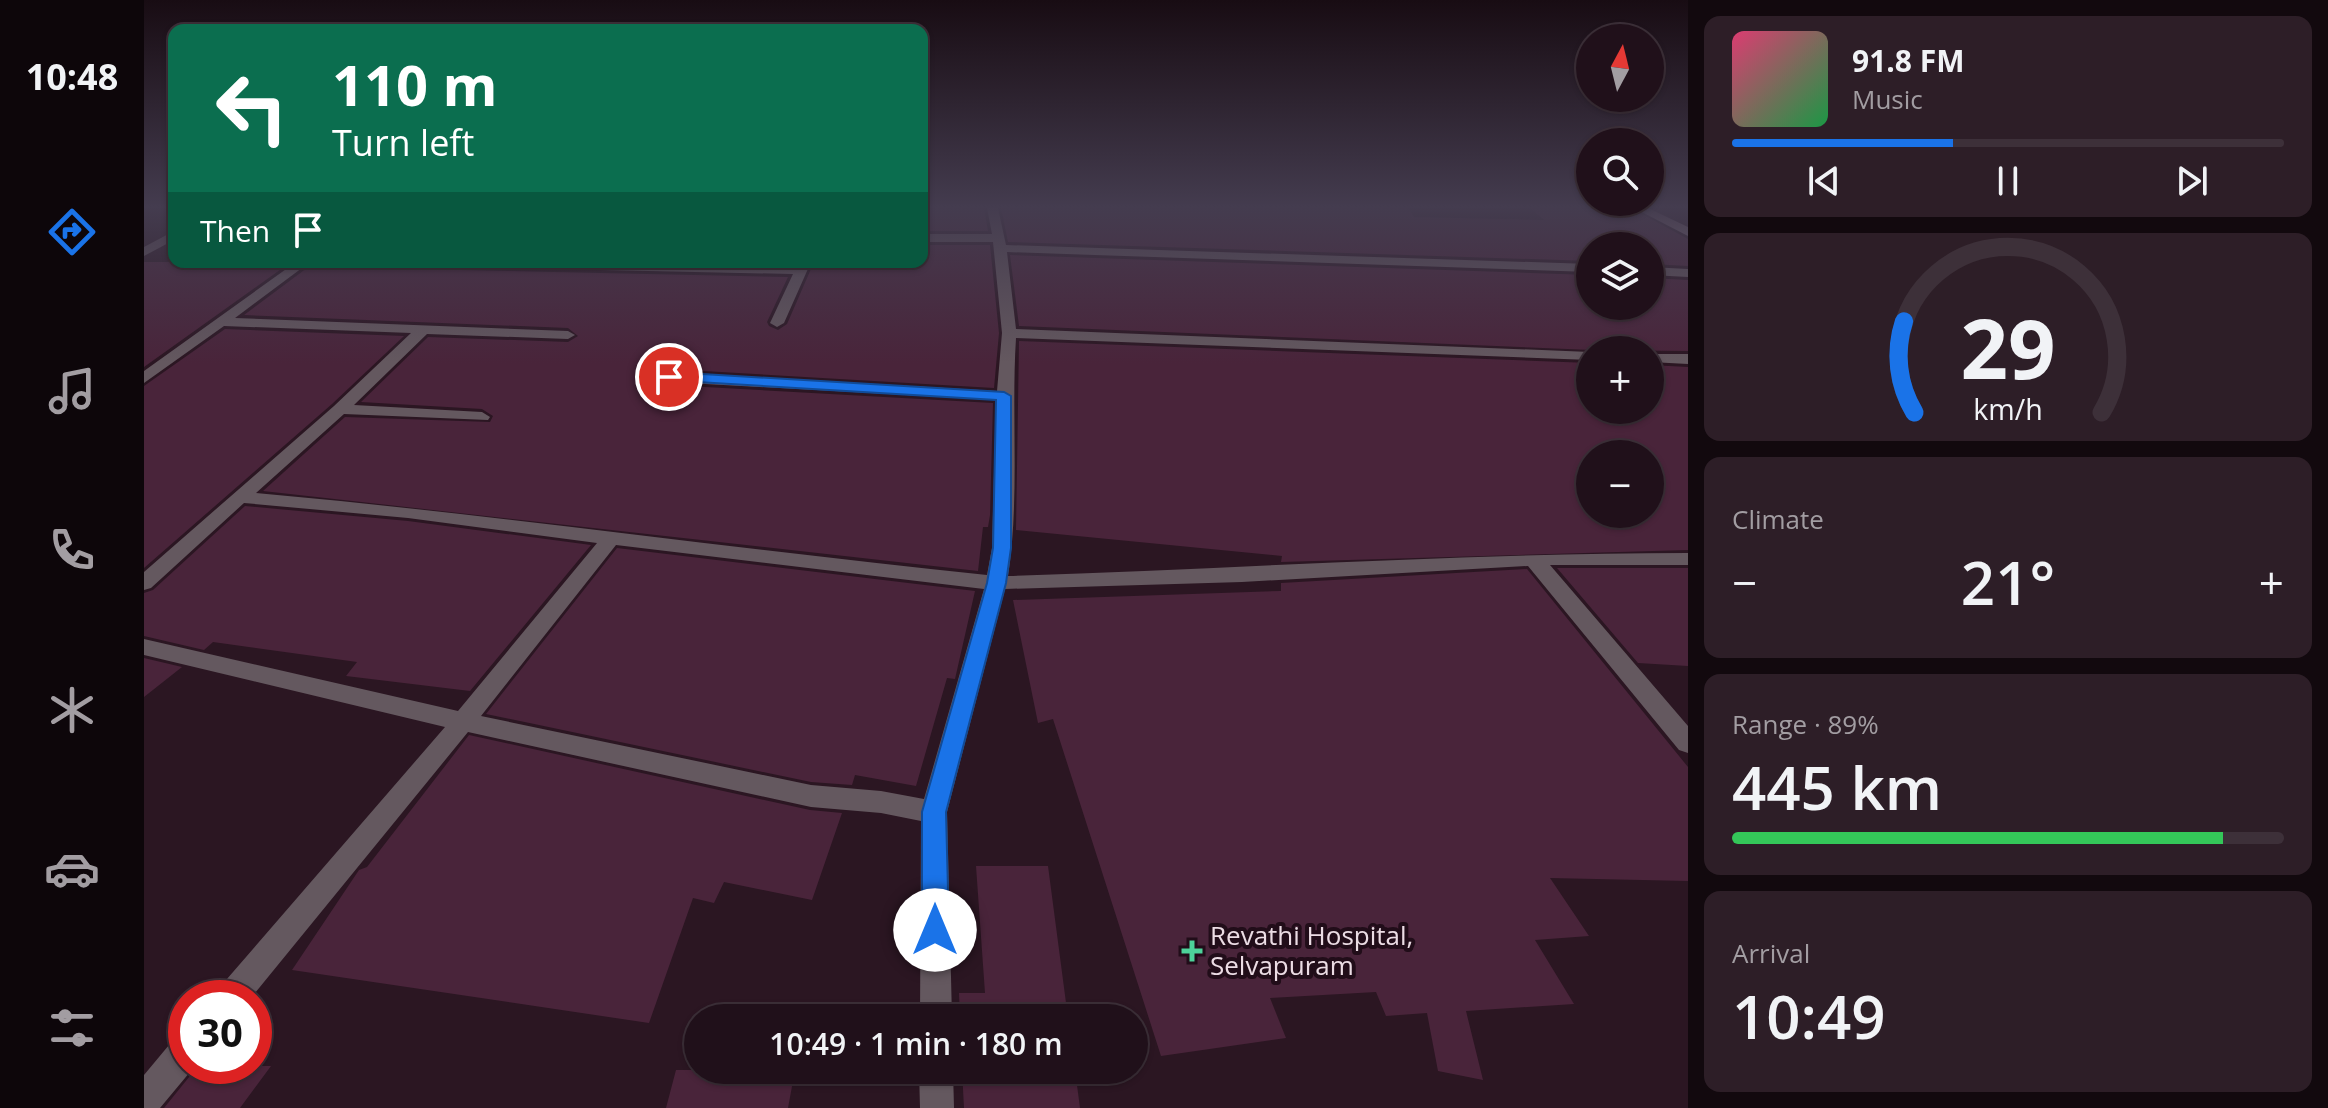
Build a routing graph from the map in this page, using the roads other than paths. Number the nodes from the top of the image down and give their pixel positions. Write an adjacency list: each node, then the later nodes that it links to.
1 (1001, 260): 11 (street)
2 (1394, 260): 3 (street)
3 (1576, 267)
4 (296, 268): 8 (street)
5 (803, 268): 9 (street)
6 (1664, 272): 7 (street)
7 (1688, 273)
8 (221, 322): 10 (street); 17 (street)
9 (777, 323)
10 (423, 330): 12 (street); 19 (street)
11 (1009, 333): 13 (street); 18 (street)
12 (568, 335)
13 (1576, 355)
14 (1664, 358): 15 (street)
15 (1688, 359)
16 (669, 377): 18 (street)
17 (144, 378)
18 (1004, 396): 26 (street)
19 (340, 409): 20 (street); 21 (street)
20 (482, 417)
21 (240, 497): 22 (street); 25 (street)
22 (612, 537): 26 (street); 28 (street)
23 (1533, 559): 24 (street); 26 (street); 29 (street)
24 (1688, 559)
25 (144, 583)
26 (996, 583): 30 (street)
27 (144, 647): 28 (street)
28 (463, 722): 30 (street); 31 (street)
29 (1688, 743)
30 (934, 812): 32 (street)
31 (246, 980)
32 (936, 1004)
33 (168, 1072): 35 (street)
34 (936, 1084): 36 (street)
35 (144, 1101)
36 (937, 1108)

